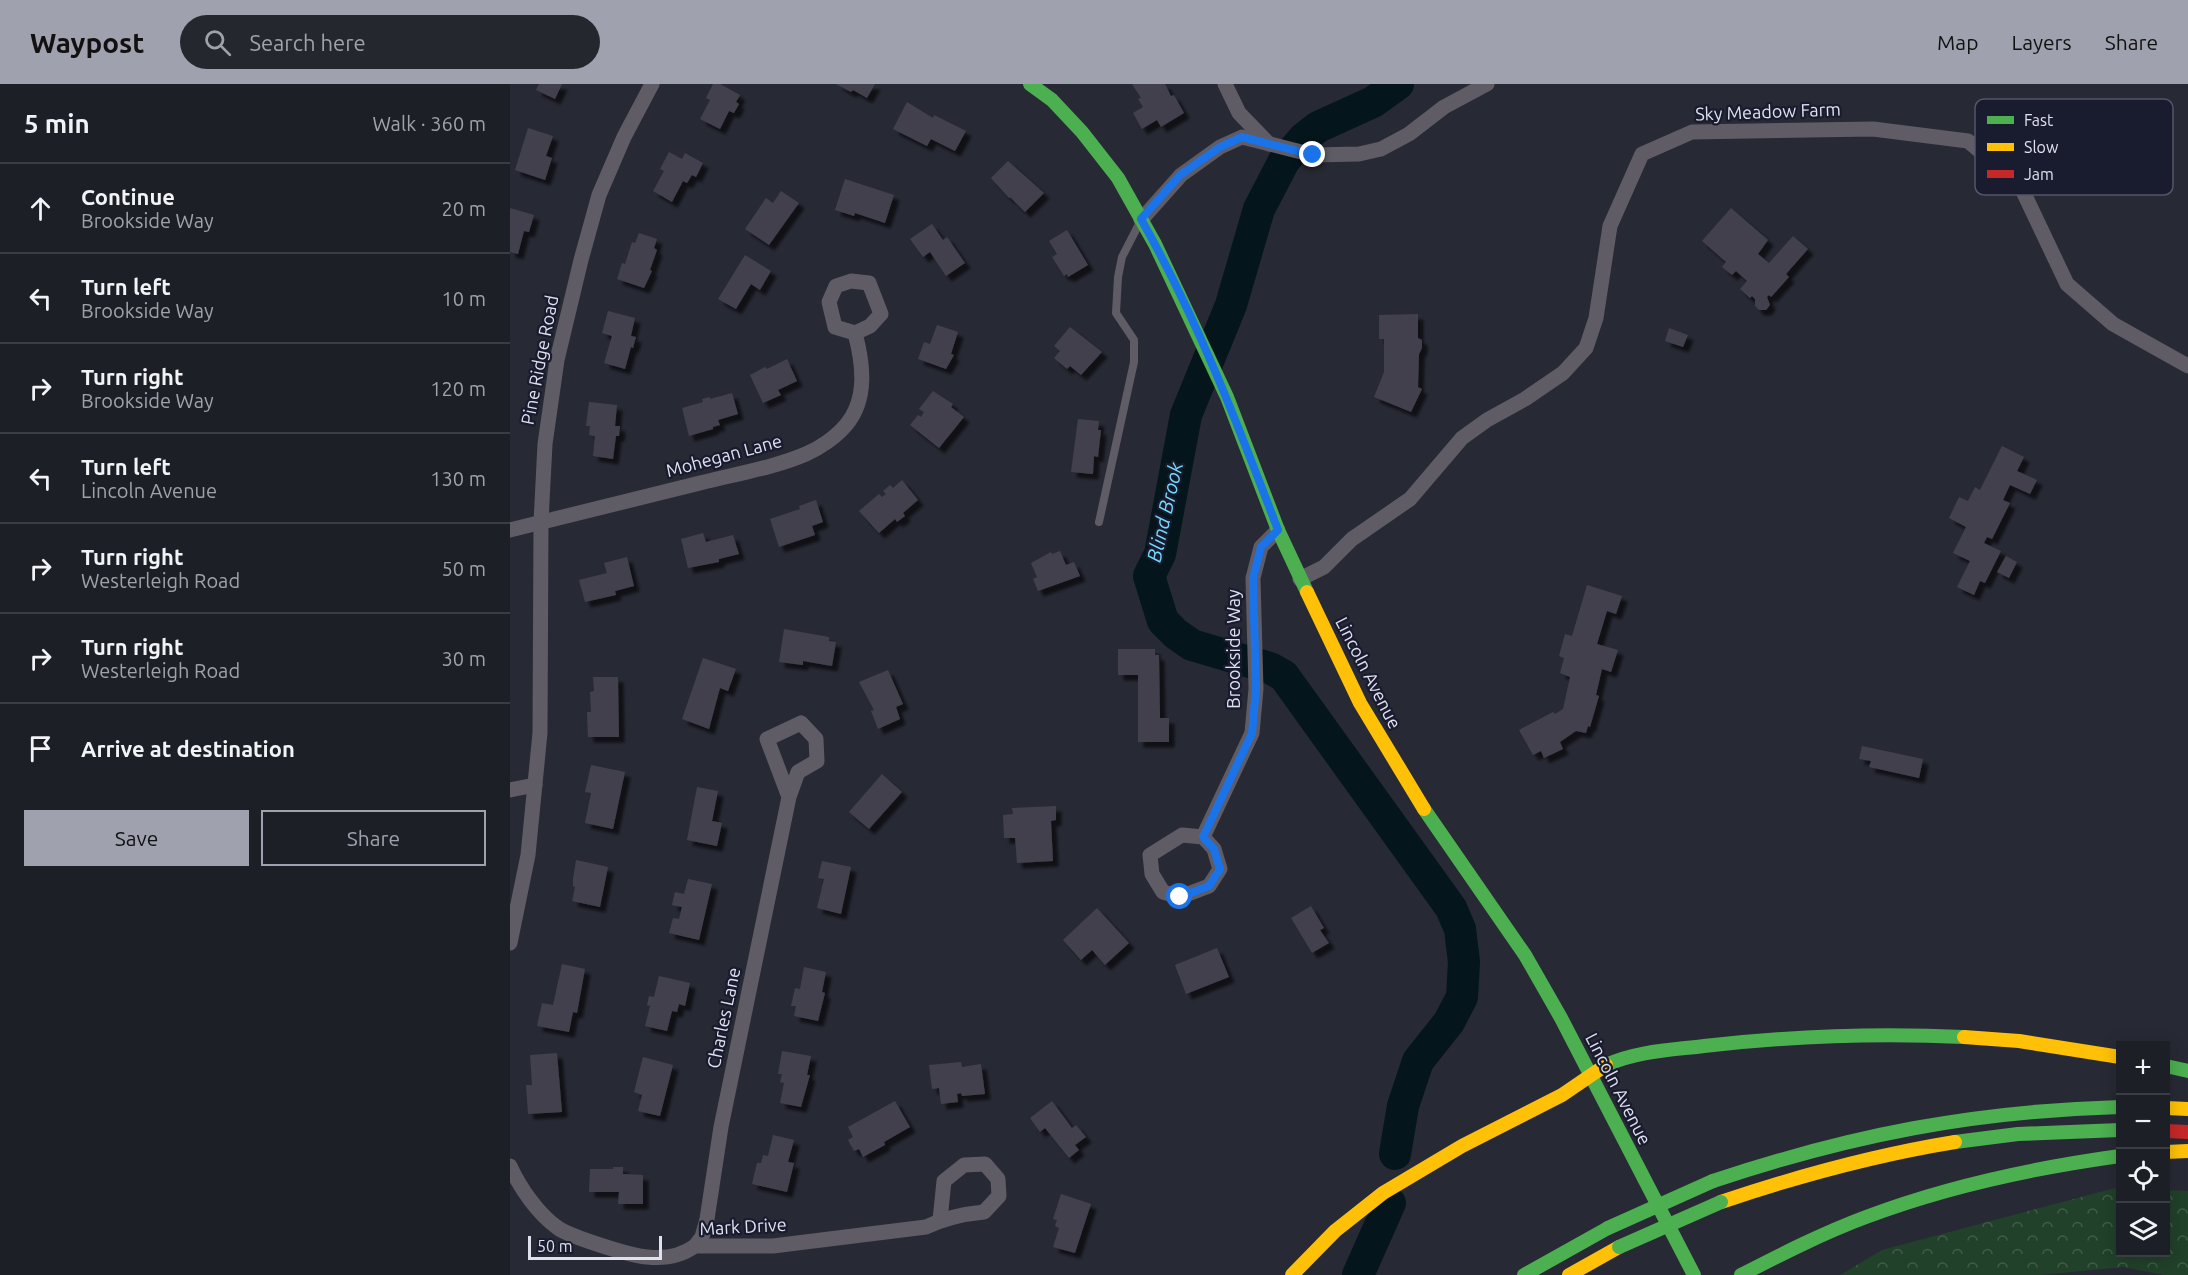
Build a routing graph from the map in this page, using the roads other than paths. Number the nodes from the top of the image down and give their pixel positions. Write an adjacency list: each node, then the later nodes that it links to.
1 (652, 84): 11 (street, Pine Ridge Road)
2 (1030, 84): 8 (main road, Lincoln Avenue)
3 (1225, 84): 5 (street)
4 (1487, 84): 5 (street)
5 (1269, 144): 8 (street)
6 (1975, 147): 15 (street, Sky Meadow Farm)
7 (2025, 195): 10 (street, Sky Meadow Farm)
8 (1141, 219): 12 (lane); 14 (main road, Lincoln Avenue)
9 (855, 333): 11 (street, Mohegan Lane)
10 (2188, 366)
11 (541, 522): 13 (street, Mohegan Lane); 16 (street, Pine Ridge Road)
12 (1099, 522)
13 (510, 530)
14 (1278, 530): 15 (main road, Lincoln Avenue); 19 (street, Brookside Way)
15 (1300, 579): 24 (main road, Lincoln Avenue)
16 (535, 785): 17 (street); 20 (street, Pine Ridge Road)
17 (510, 790)
18 (789, 797): 18 (street, Charles Lane); 36 (street, Charles Lane)
19 (1203, 837): 19 (street)
20 (510, 944)
21 (2116, 1056): 24 (main road)
22 (2170, 1067): 23 (main road)
23 (2188, 1071)
24 (1590, 1074): 37 (main road); 40 (main road, Lincoln Avenue)
25 (2116, 1107): 38 (main road, bridge)
26 (2170, 1108): 27 (main road)
27 (2188, 1109)
28 (2116, 1130): 39 (main road, bridge)
29 (2170, 1131): 30 (main road)
30 (2188, 1132)
31 (2188, 1151): 32 (main road)
32 (2170, 1152)
33 (2116, 1157): 41 (main road)
34 (510, 1166): 36 (street, Mark Drive)
35 (940, 1220): 35 (street, Mark Drive); 36 (street, Mark Drive)
36 (695, 1246)
37 (1292, 1275)
38 (1524, 1275)
39 (1569, 1275)
40 (1694, 1275)
41 (1741, 1275)

